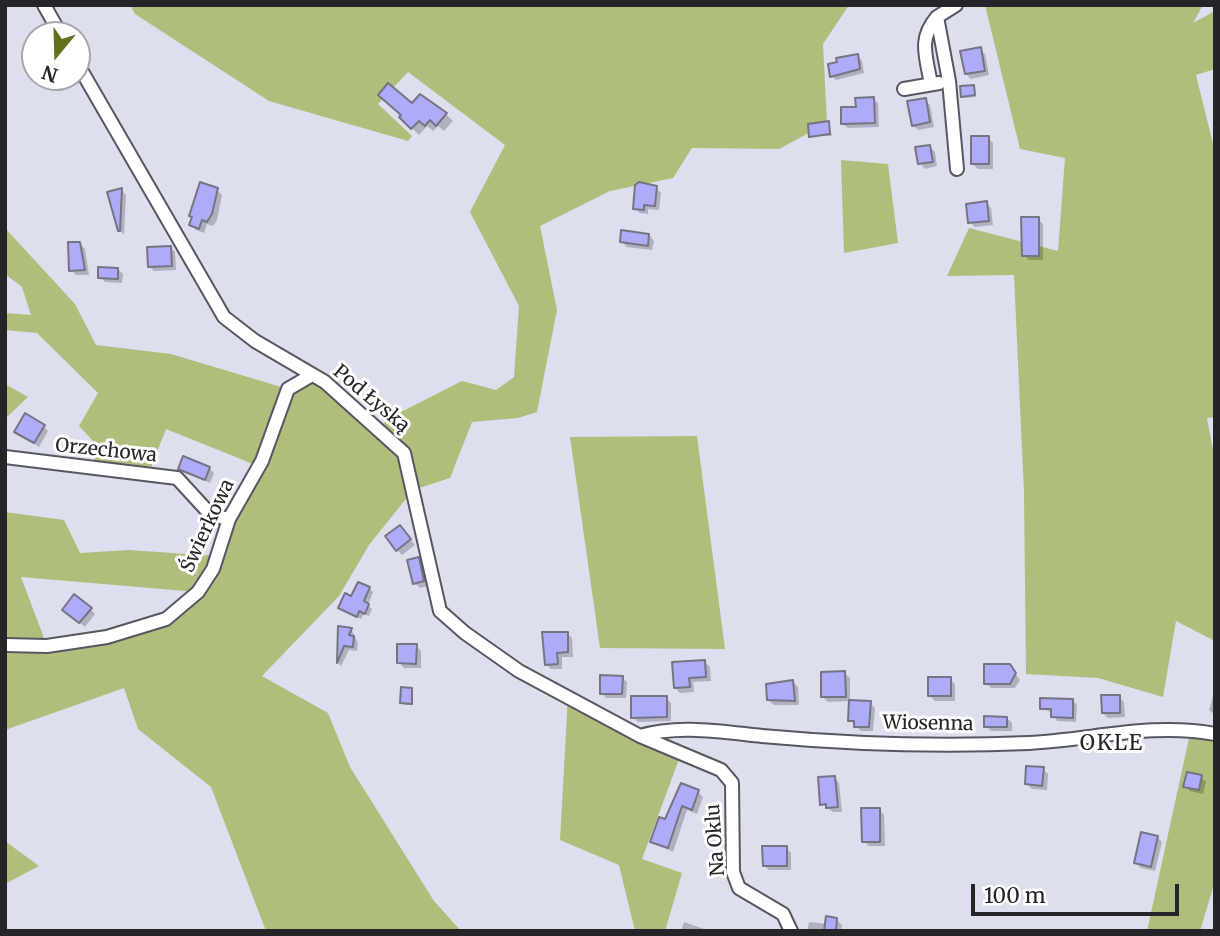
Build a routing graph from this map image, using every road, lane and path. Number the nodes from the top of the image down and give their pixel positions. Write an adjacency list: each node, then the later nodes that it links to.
1 (44, 5): 4 (street)
2 (956, 5): 3 (street)
3 (937, 17): 5 (street); 6 (street)
4 (53, 21)
5 (949, 81): 6 (street); 9 (street)
6 (931, 84): 8 (street)
7 (91, 87): 10 (street, Pod Łyską)
8 (904, 89)
9 (957, 169)
10 (312, 375): 12 (street, Świerkowa); 15 (street, Pod Łyską)
11 (5, 457): 12 (street, Orzechowa)
12 (229, 519): 13 (street, Świerkowa)
13 (5, 645)
14 (1215, 734): 15 (street, Wiosenna)
15 (640, 736): 16 (street, Na Oklu)
16 (791, 931)

